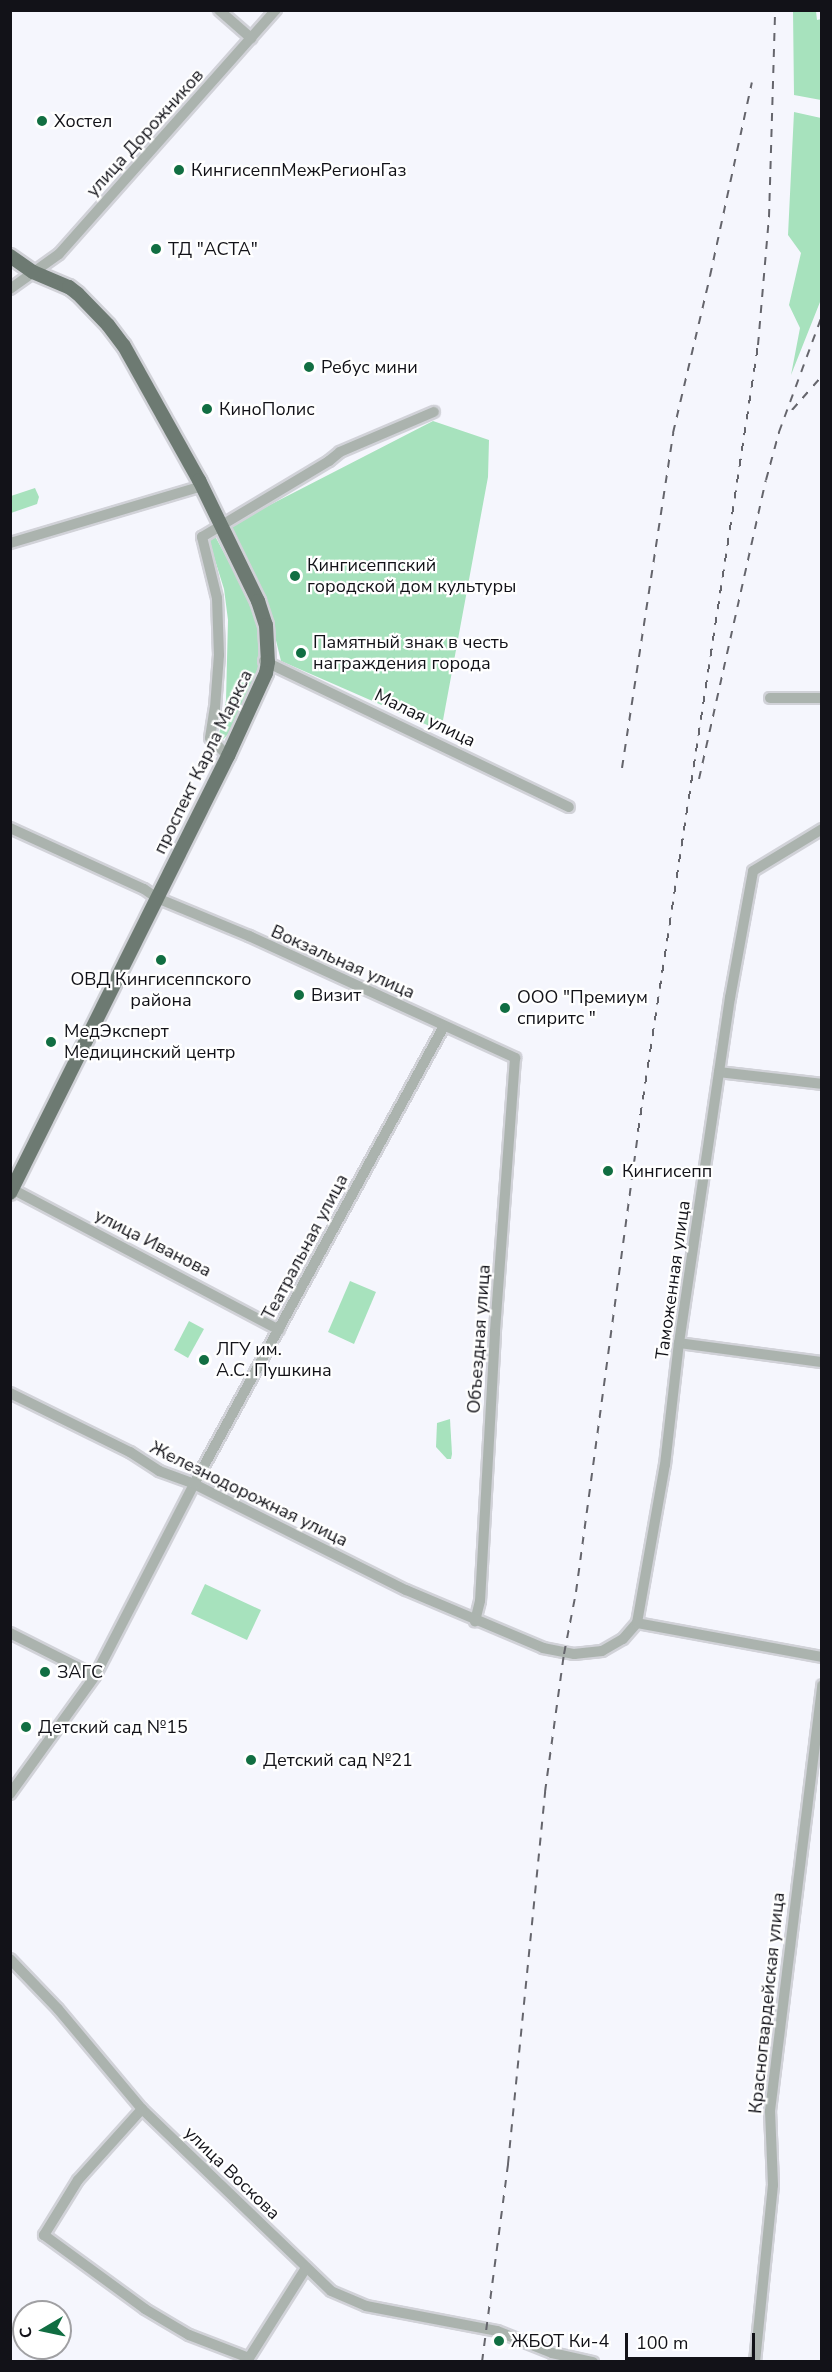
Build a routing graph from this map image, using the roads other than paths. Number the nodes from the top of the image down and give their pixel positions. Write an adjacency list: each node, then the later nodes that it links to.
1 (219, 10): 3 (street)
2 (276, 10): 3 (street, улица Дорожников)
3 (251, 38): 6 (street, улица Дорожников)
4 (10, 256): 6 (main road, проспект Карла Маркса)
5 (10, 261): 6 (main road)
6 (32, 273): 7 (street, улица Дорожников); 9 (main road, проспект Карла Маркса)
7 (10, 289)
8 (434, 412): 10 (street)
9 (200, 487): 10 (main road, проспект Карла Маркса); 11 (street)
10 (220, 527): 12 (main road, проспект Карла Маркса); 15 (street)
11 (10, 543)
12 (266, 661): 15 (main road, проспект Карла Маркса); 16 (street, Малая улица)
13 (770, 698): 14 (street)
14 (822, 698)
15 (226, 755): 19 (main road, проспект Карла Маркса)
16 (569, 807)
17 (10, 828): 19 (street, Вокзальная улица)
18 (822, 828): 22 (street, Таможенная улица)
19 (155, 897): 20 (street, Вокзальная улица); 24 (main road, проспект Карла Маркса)
20 (444, 1026): 21 (street, Вокзальная улица); 25 (street, Театральная улица)
21 (515, 1058): 30 (street, Объездная улица)
22 (719, 1072): 23 (street); 26 (street, Таможенная улица)
23 (822, 1084)
24 (11, 1188): 25 (street, улица Иванова)
25 (279, 1330): 29 (street, Театральная улица)
26 (679, 1343): 27 (street); 31 (street, Таможенная улица)
27 (822, 1362)
28 (10, 1393): 29 (street, Железнодорожная улица)
29 (194, 1484): 30 (street, Железнодорожная улица); 34 (street, Театральная улица)
30 (475, 1621): 31 (street, Железнодорожная улица)
31 (637, 1623): 33 (street)
32 (10, 1633): 34 (street)
33 (822, 1657)
34 (95, 1676): 36 (street, Театральная улица)
35 (822, 1685): 41 (street, Красногвардейская улица)
36 (10, 1794)
37 (10, 1959): 38 (street, улица Воскова)
38 (141, 2109): 39 (street, улица Воскова); 39 (street)
39 (306, 2268): 40 (street, улица Воскова)
40 (593, 2361)
41 (755, 2361)

